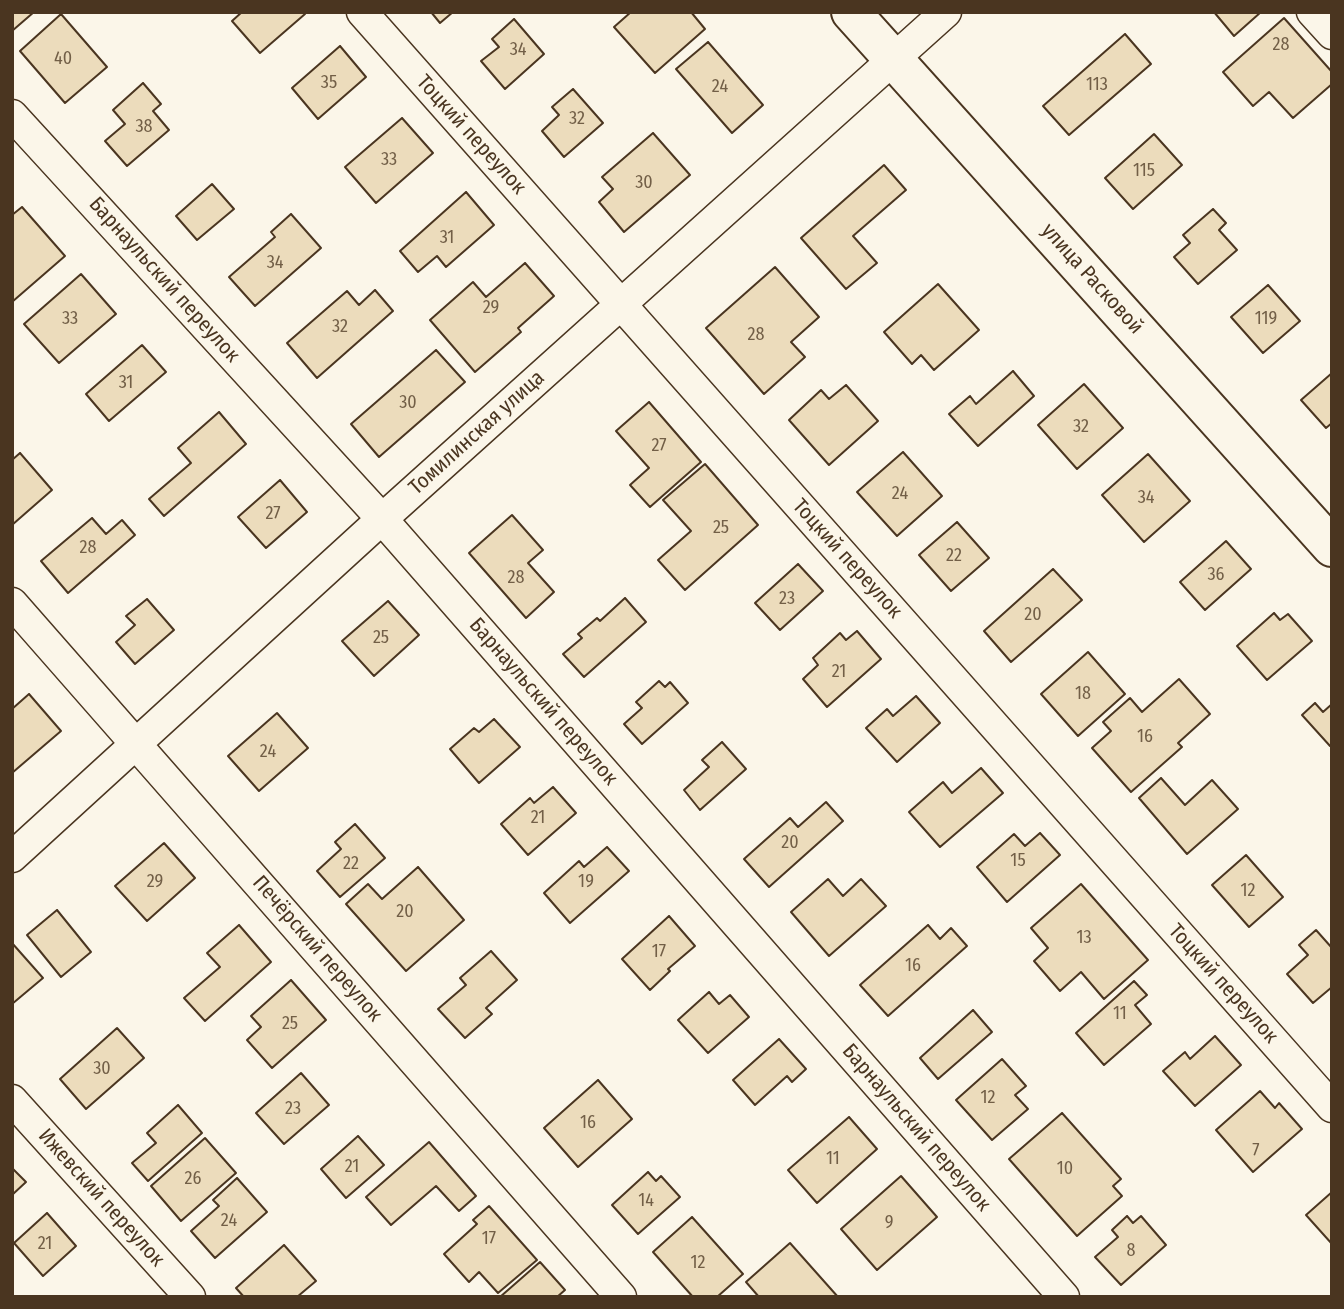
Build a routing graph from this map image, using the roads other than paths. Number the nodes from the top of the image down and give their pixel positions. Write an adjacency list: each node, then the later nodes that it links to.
1 (362, 12): 8 (street, Тоцкий переулок)
2 (851, 12): 6 (street, улица Расковой)
3 (946, 12): 6 (street, Томилинская улица)
4 (1312, 12): 5 (street)
5 (1332, 34)
6 (894, 60): 8 (street, Томилинская улица); 10 (street, улица Расковой)
7 (12, 115): 9 (street, Барнаульский переулок)
8 (621, 303): 9 (street, Томилинская улица); 15 (street, Тоцкий переулок)
9 (382, 519): 12 (street, Томилинская улица); 18 (street, Барнаульский переулок)
10 (1332, 547)
11 (12, 603): 12 (street, Печёрский переулок)
12 (136, 743): 13 (street, Томилинская улица); 17 (street, Печёрский переулок)
13 (12, 858)
14 (12, 1100): 16 (street, Ижевский переулок)
15 (1332, 1107)
16 (190, 1297)
17 (621, 1297)
18 (1064, 1297)

